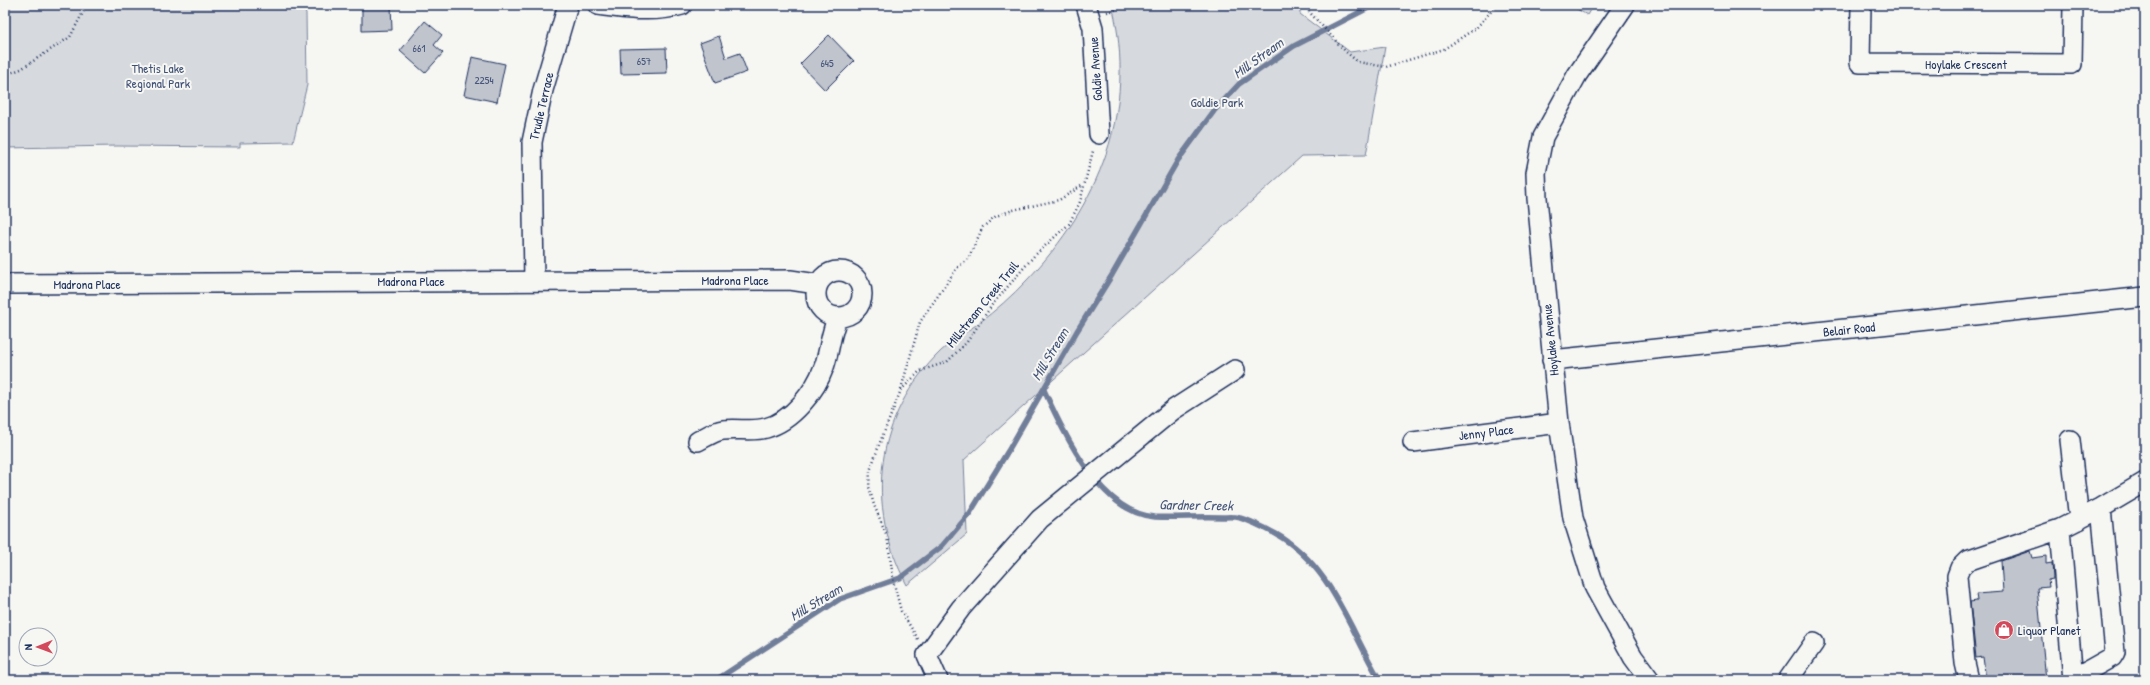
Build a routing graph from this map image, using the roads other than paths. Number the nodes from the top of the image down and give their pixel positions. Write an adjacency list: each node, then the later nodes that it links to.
1 (568, 5): 9 (street, Trudie Terrace)
2 (598, 5): 3 (street)
3 (682, 5)
4 (1625, 5): 14 (street, Hoylake Avenue)
5 (1862, 5): 6 (street, Hoylake Crescent)
6 (2073, 5)
7 (1088, 11): 8 (street, Goldie Avenue)
8 (1099, 134)
9 (534, 281): 10 (street, Madrona Place); 11 (street, Madrona Place)
10 (5, 284)
11 (817, 284): 13 (street); 13 (street)
12 (2145, 297): 14 (street, Belair Road)
13 (838, 317): 18 (street)
14 (1552, 360): 16 (street, Hoylake Avenue)
15 (1235, 370): 26 (street)
16 (1559, 422): 19 (street, Jenny Place); 27 (street, Hoylake Avenue)
17 (2070, 440): 22 (street)
18 (698, 441)
19 (1412, 442)
20 (2145, 482): 21 (street)
21 (2101, 508): 22 (street); 25 (street)
22 (2079, 520): 23 (street)
23 (2060, 529): 25 (street); 29 (street)
24 (1814, 643): 28 (street)
25 (2073, 679)
26 (938, 680)
27 (1650, 680)
28 (1788, 680)
29 (1969, 680)

